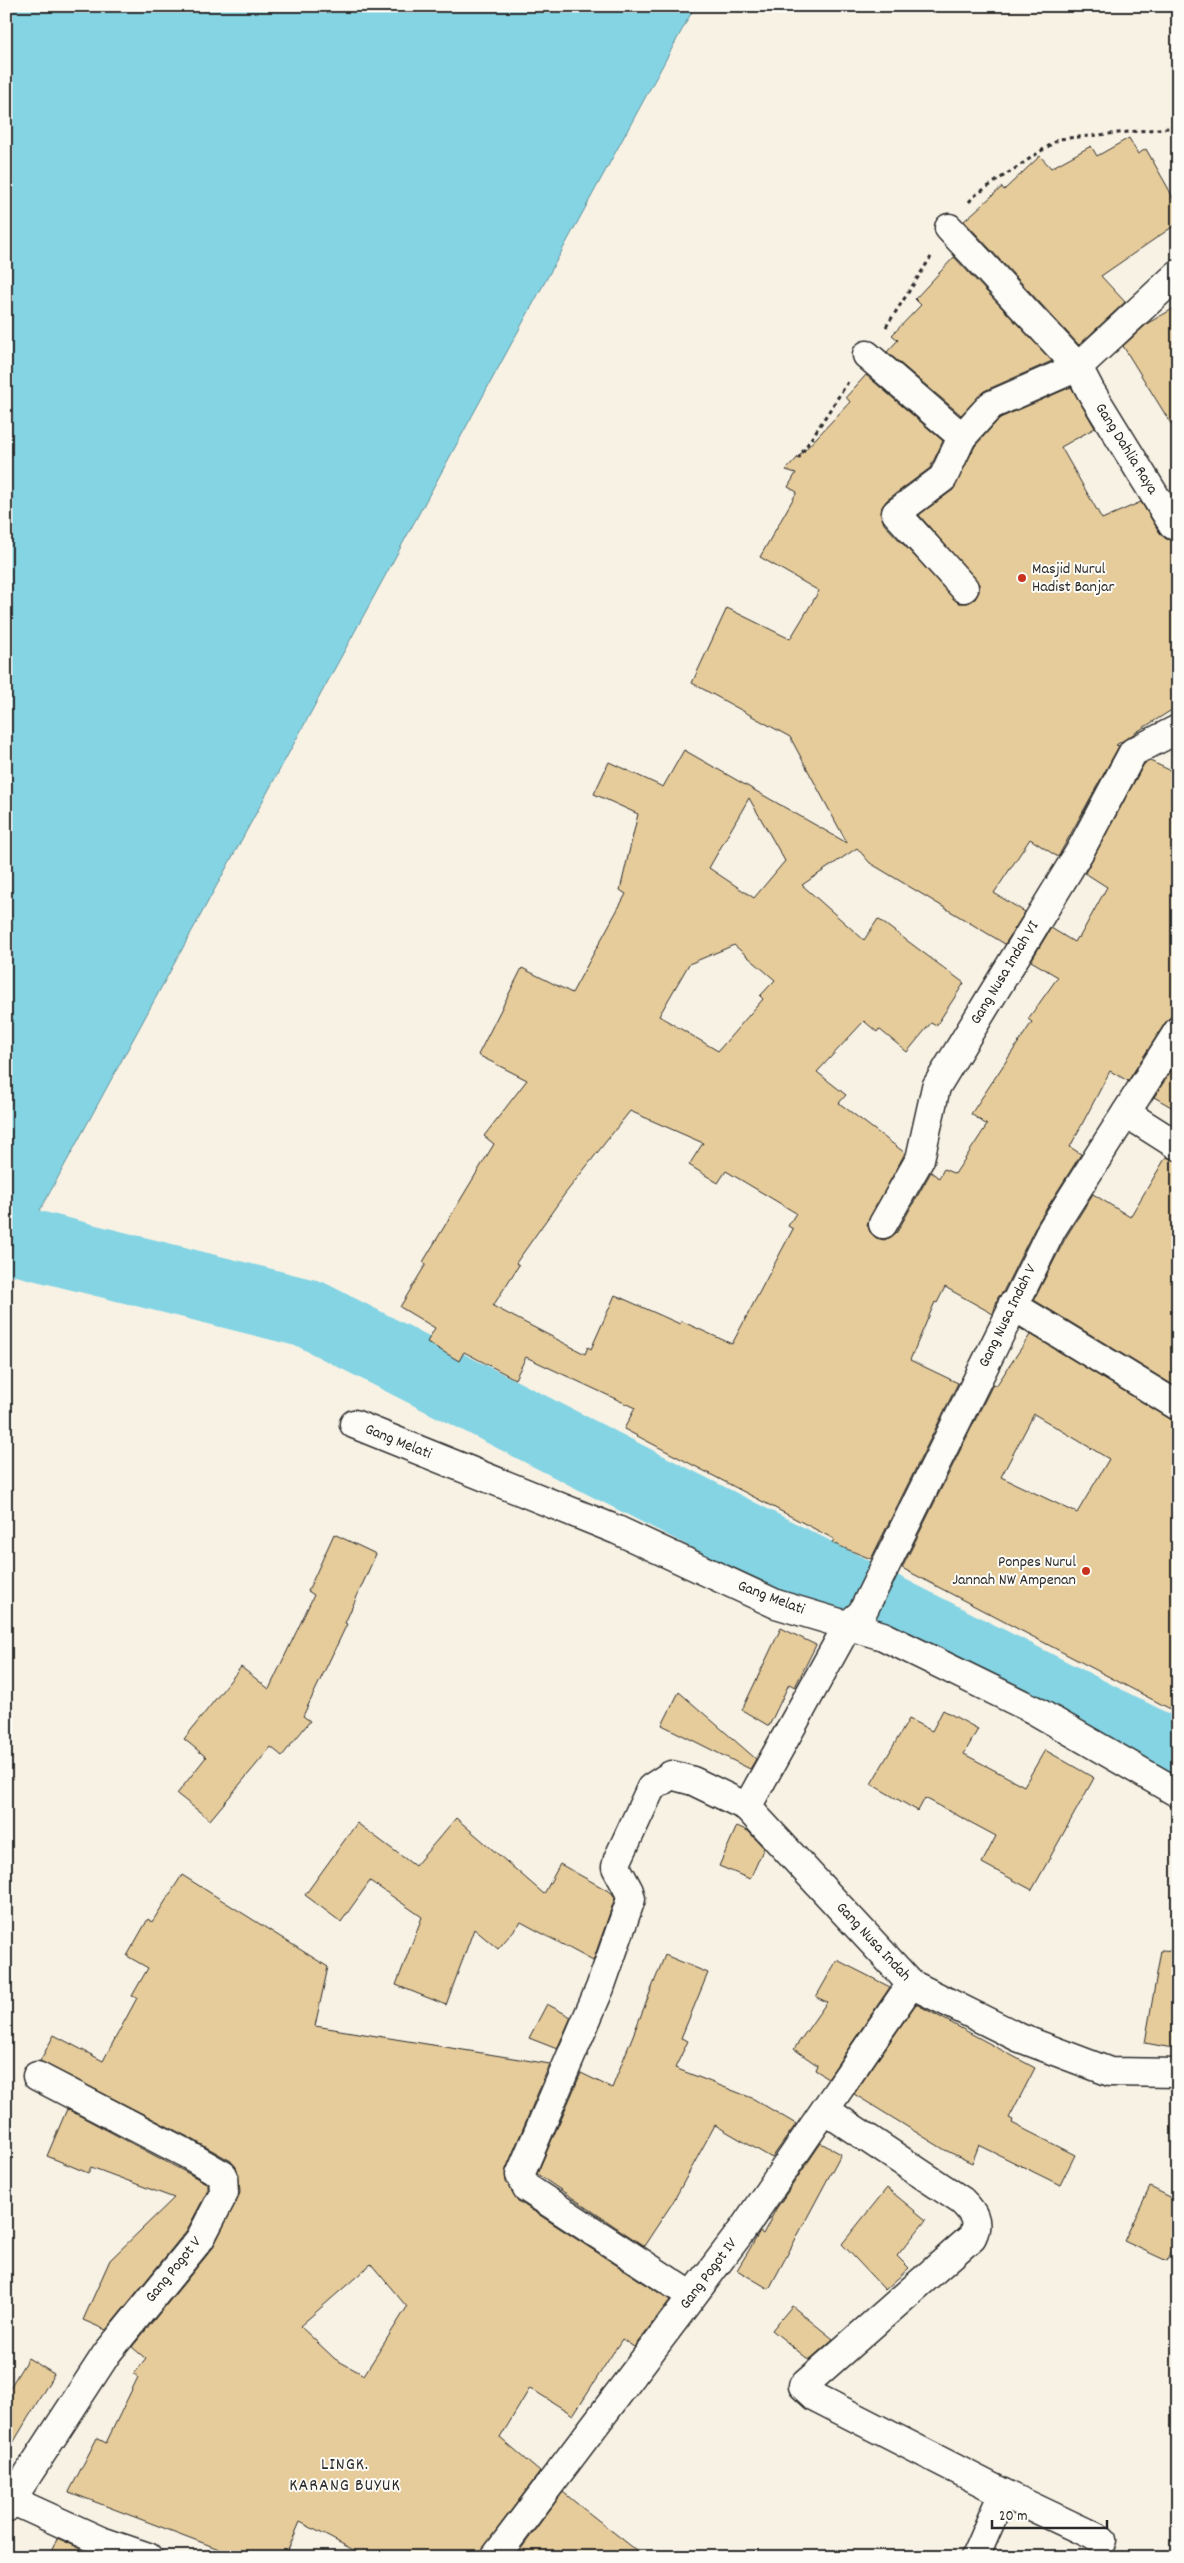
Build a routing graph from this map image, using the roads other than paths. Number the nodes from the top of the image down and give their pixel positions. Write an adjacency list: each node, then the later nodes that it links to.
1 (949, 228): 4 (street, Gang Dahlia Raya)
2 (1178, 274): 4 (street)
3 (867, 355): 5 (street)
4 (1078, 367): 5 (street); 6 (street, Gang Dahlia Raya)
5 (962, 437): 7 (street)
6 (1176, 528)
7 (964, 588)
8 (1170, 740): 12 (street, Gang Nusa Indah VI)
9 (1178, 1031): 10 (street, Gang Nusa Indah V)
10 (1126, 1113): 11 (street); 13 (street, Gang Nusa Indah V)
11 (1178, 1146)
12 (883, 1224)
13 (1012, 1305): 14 (street); 16 (street, Gang Nusa Indah V)
14 (1178, 1406)
15 (354, 1424): 16 (street, Gang Melati)
16 (855, 1619): 17 (street, Gang Melati); 18 (street, Gang Nusa Indah V)
17 (1178, 1792)
18 (747, 1807): 19 (street, Gang Nusa Indah); 23 (street)
19 (911, 1984): 20 (street, Gang Nusa Indah); 22 (street, Gang Pogot IV)
20 (1178, 2073)
21 (37, 2076): 25 (street, Gang Pogot V)
22 (825, 2110): 23 (street, Gang Pogot IV); 24 (street)
23 (692, 2296): 28 (street, Gang Pogot IV)
24 (1002, 2493): 26 (street); 29 (street)
25 (9, 2504): 27 (street)
26 (1102, 2540)
27 (148, 2557)
28 (494, 2557)
29 (976, 2557)

